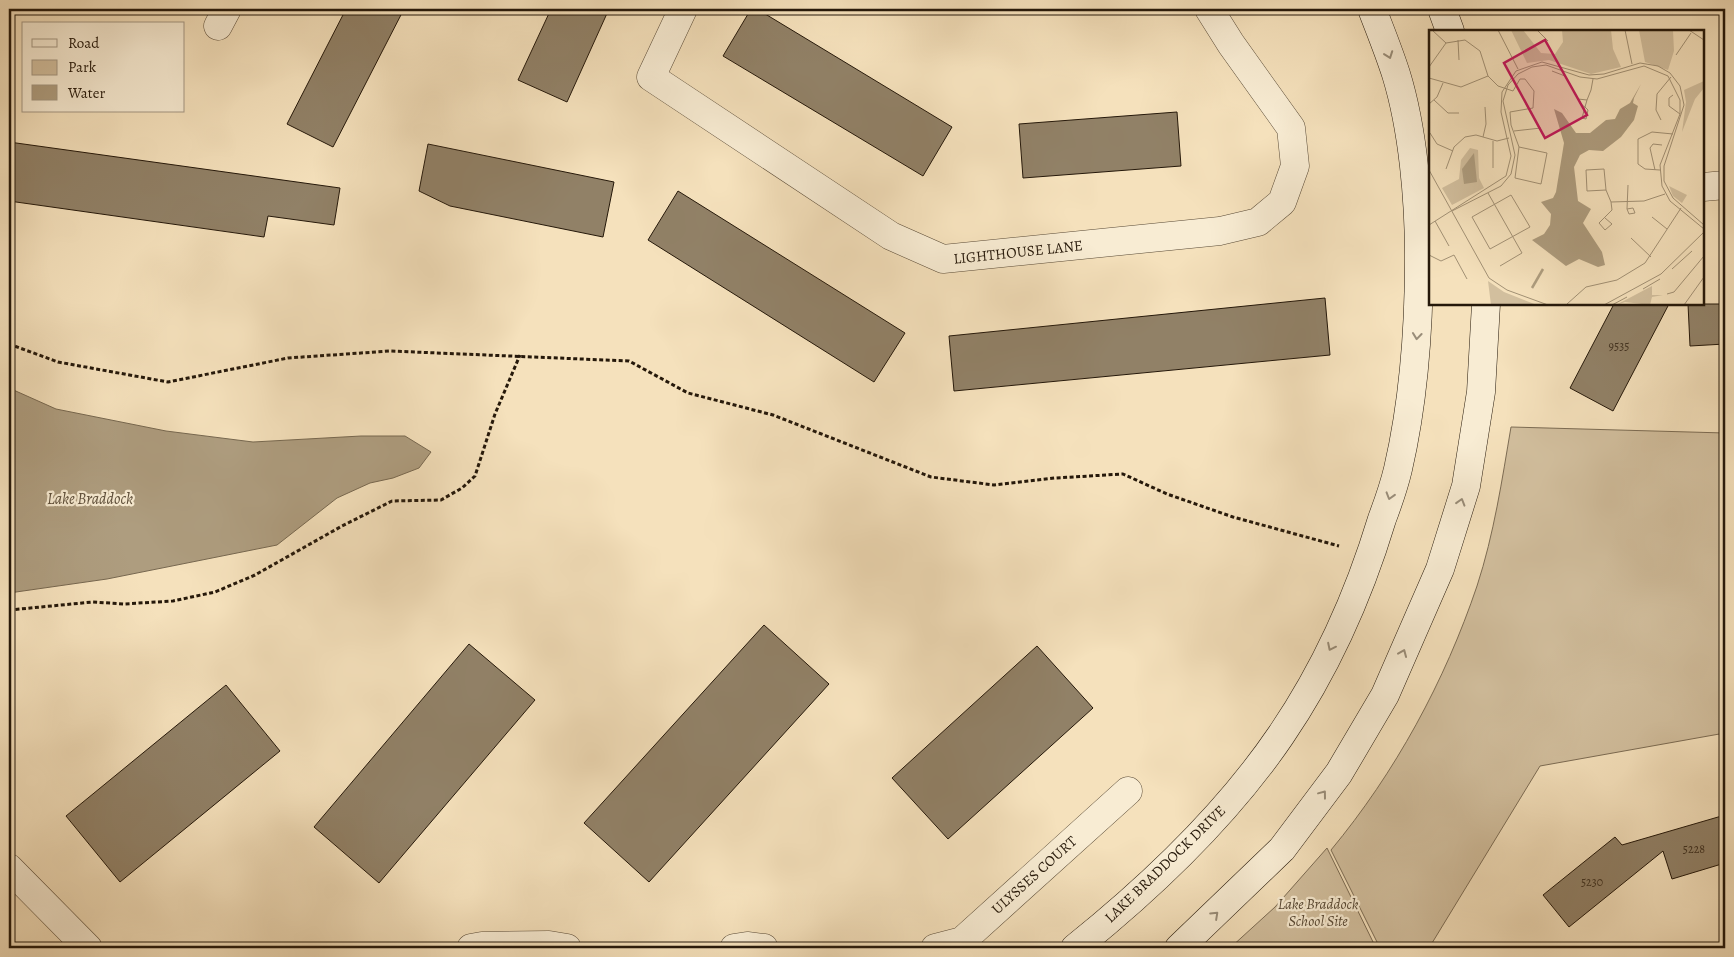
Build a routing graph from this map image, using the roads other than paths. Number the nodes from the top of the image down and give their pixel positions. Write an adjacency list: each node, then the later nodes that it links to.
1 (683, 9): 2 (street, LIGHTHOUSE LANE)
2 (1209, 9)
3 (1372, 9): 8 (street, LAKE BRADDOCK DRIVE, one-way to 8)
4 (1442, 9): 5 (street)
5 (1450, 30)
6 (1725, 185): 7 (street)
7 (1704, 187)
8 (1425, 212): 18 (street, LAKE BRADDOCK DRIVE, one-way to 18)
9 (1486, 305): 19 (street, one-way to 9)
10 (1128, 791): 17 (street, ULYSSES COURT)
11 (9, 868): 12 (street)
12 (88, 948)
13 (471, 948): 14 (street)
14 (567, 948)
15 (734, 948): 16 (street)
16 (764, 948)
17 (935, 948)
18 (1075, 948)
19 (1180, 948)

